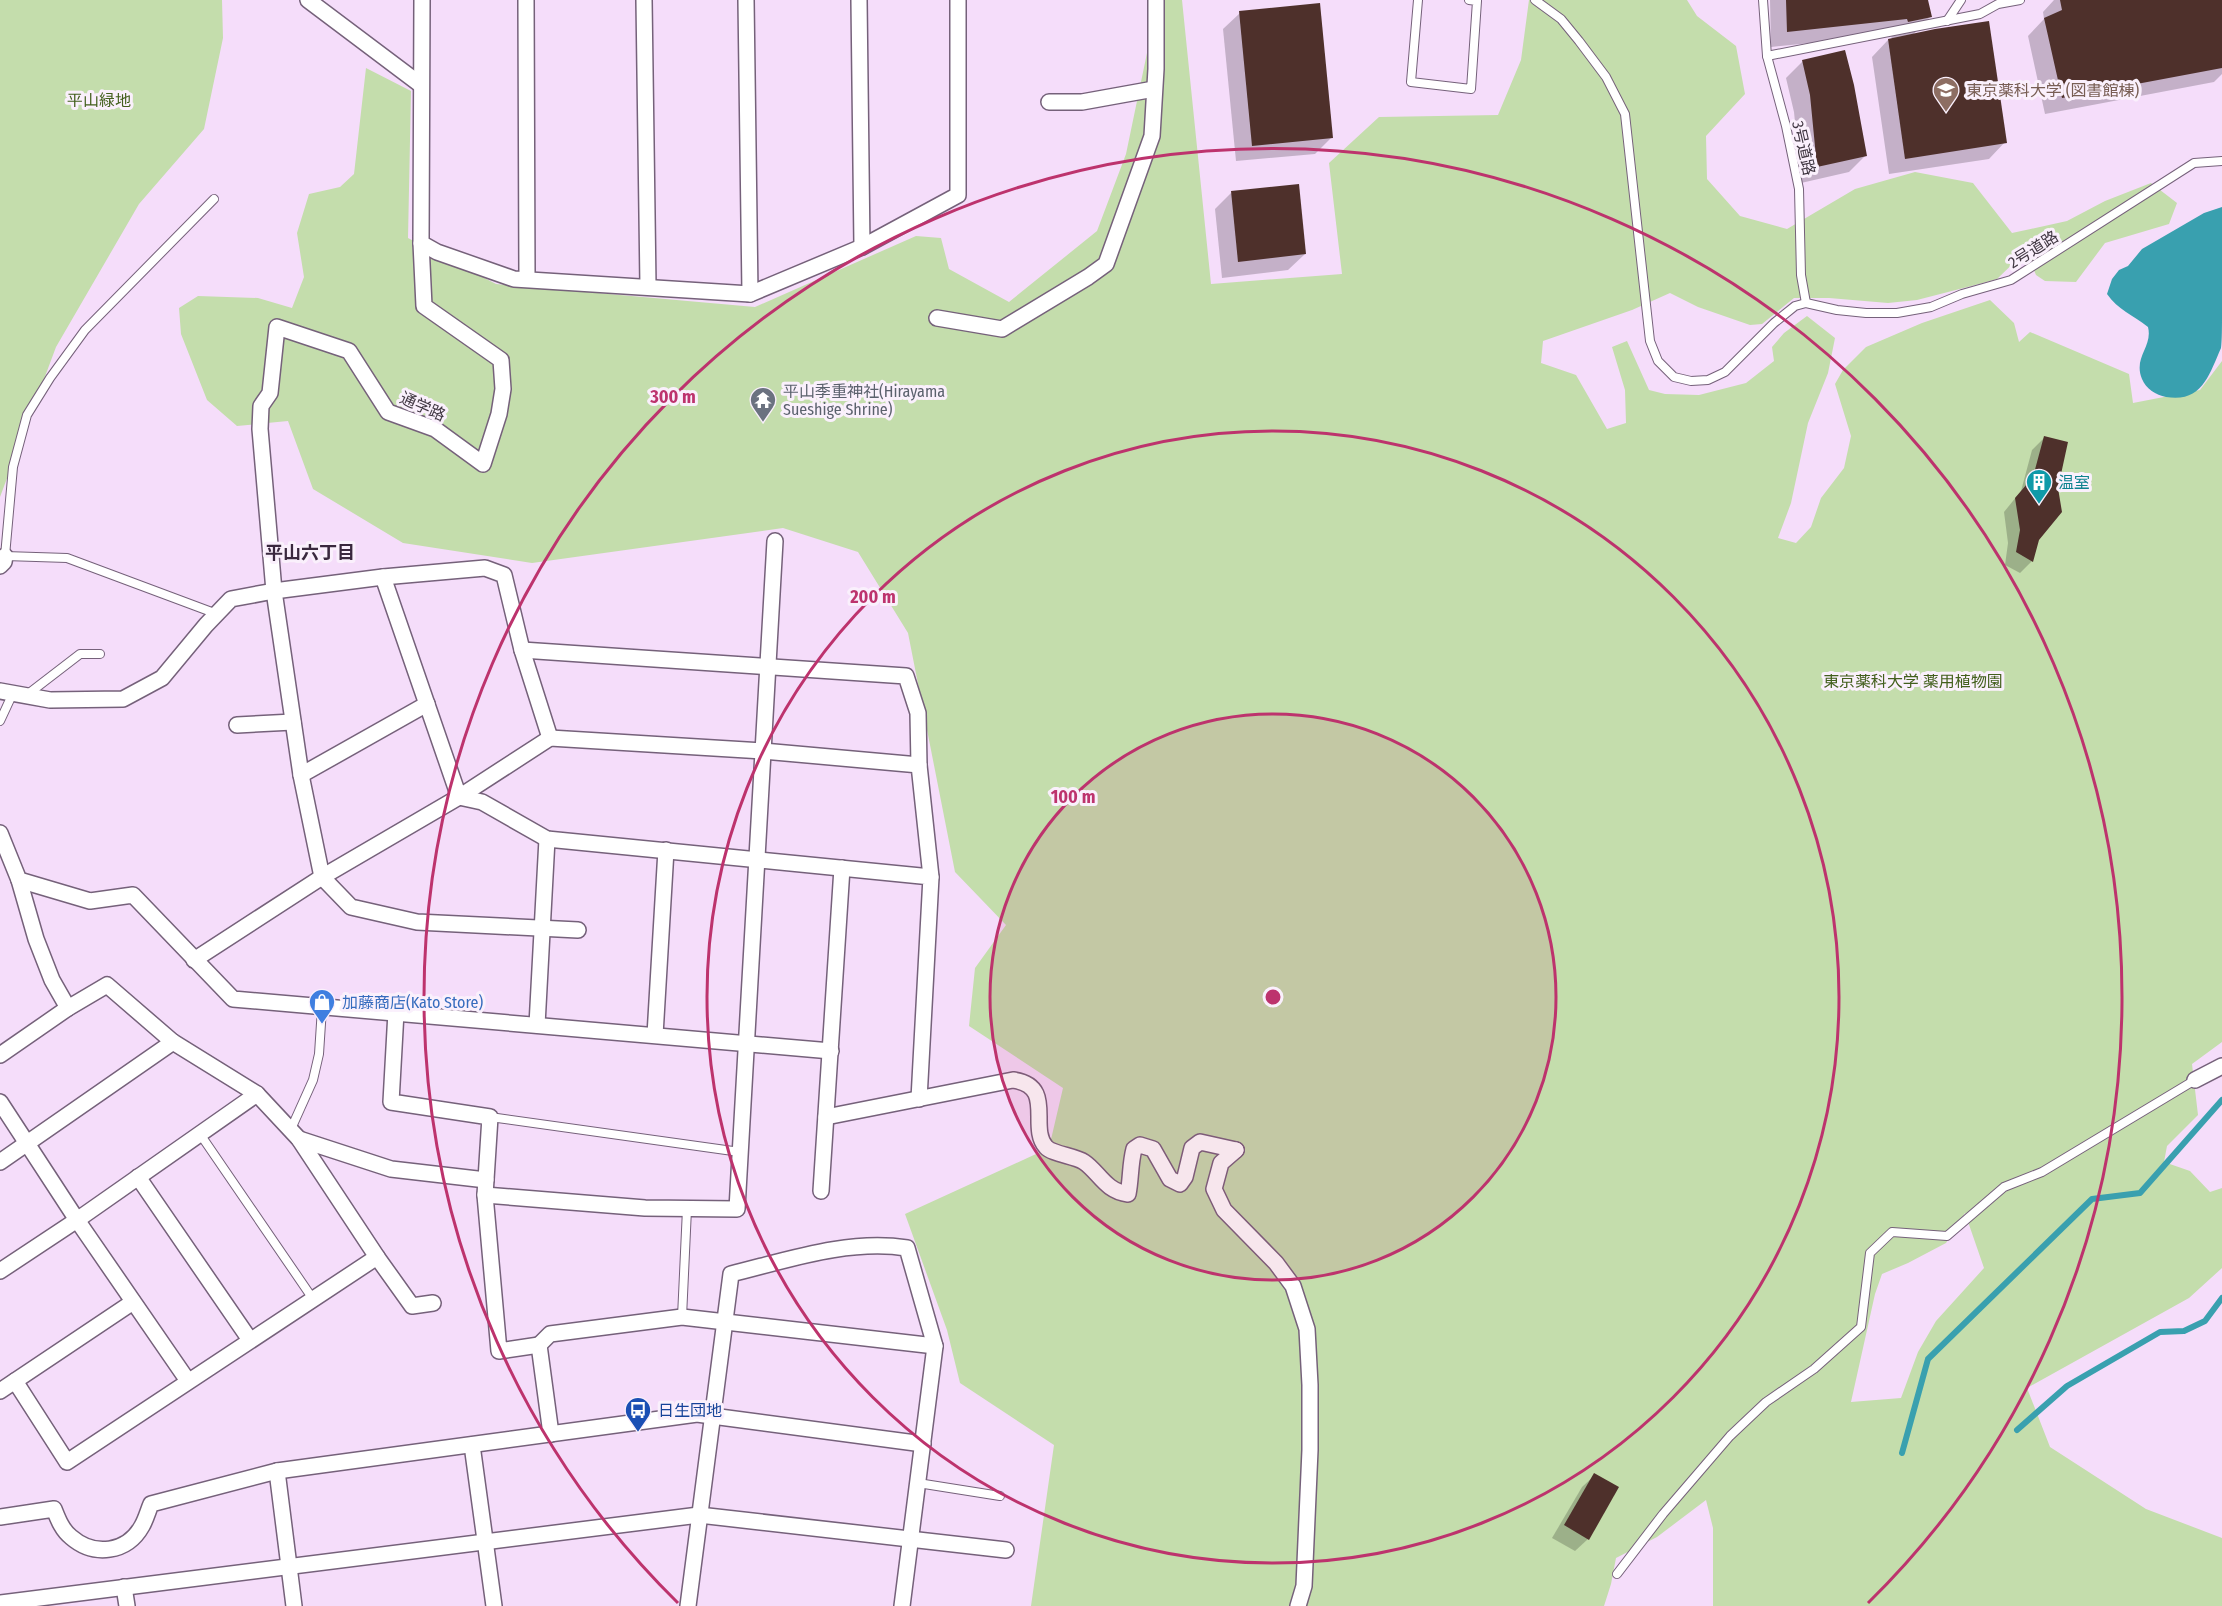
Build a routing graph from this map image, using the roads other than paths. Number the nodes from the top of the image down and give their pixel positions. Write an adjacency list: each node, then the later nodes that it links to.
1 (308, 0): 16 (street)
2 (422, 0): 19 (street)
3 (526, 0): 26 (street)
4 (644, 0): 27 (street)
5 (746, 0): 28 (street)
6 (859, 0): 25 (street)
7 (958, 0): 25 (street)
8 (1156, 0): 20 (street)
9 (1418, 0): 10 (lane)
10 (1469, 0)
11 (1535, 0): 29 (lane)
12 (1763, 0): 18 (lane, 3号道路)
13 (1961, 0): 17 (lane)
14 (2020, 0): 15 (lane)
15 (1997, 2): 17 (lane)
16 (326, 5): 19 (street)
17 (1947, 21): 18 (lane)
18 (1767, 57): 29 (lane, 3号道路)
19 (420, 86): 24 (street)
20 (1154, 89): 21 (street); 30 (street)
21 (1049, 102)
22 (2222, 161): 29 (lane, 2号道路)
23 (214, 199): 32 (lane)
24 (421, 243): 26 (street); 34 (street, 通学路)
25 (862, 247): 28 (street)
26 (527, 279): 27 (street)
27 (648, 286): 28 (street)
28 (750, 294)
29 (1806, 303)
30 (937, 318)
31 (775, 541): 38 (street)
32 (2, 561): 35 (lane)
33 (383, 577): 34 (street); 36 (street); 40 (street)
34 (274, 591): 35 (street); 42 (street, 通学路)
35 (217, 614): 39 (street)
36 (522, 650): 38 (street); 44 (street)
37 (100, 654): 39 (lane)
38 (768, 667): 45 (street); 46 (street)
39 (13, 694): 41 (lane)
40 (427, 704): 47 (street); 48 (street)
41 (0, 721)
42 (293, 722): 43 (street); 47 (street, 通学路)
43 (237, 726)
44 (550, 738): 45 (street); 48 (street)
45 (763, 751): 46 (street); 52 (street)
46 (919, 765): 55 (street)
47 (301, 775): 54 (street, 通学路)
48 (459, 797): 50 (street); 54 (street)
49 (0, 833): 56 (street)
50 (547, 839): 51 (street); 57 (street)
51 (666, 850): 52 (street); 64 (street)
52 (757, 860): 53 (street); 66 (street)
53 (843, 868): 55 (street); 67 (street)
54 (322, 877): 57 (street); 59 (street)
55 (931, 877): 72 (street)
56 (19, 880): 59 (street); 60 (street)
57 (542, 928): 58 (street); 63 (street)
58 (578, 930)
59 (194, 960): 61 (street)
60 (68, 1008): 65 (street); 68 (street)
61 (322, 1008): 62 (street); 77 (lane)
62 (396, 1012): 63 (street); 74 (street)
63 (537, 1025): 64 (street)
64 (656, 1035): 66 (street)
65 (173, 1042): 71 (street); 78 (street)
66 (746, 1043): 67 (street); 79 (street)
67 (831, 1051): 75 (street)
68 (0, 1055)
69 (2222, 1066): 70 (street)
70 (2195, 1080): 112 (lane)
71 (257, 1094): 76 (street); 77 (street)
72 (919, 1099): 75 (street); 120 (street)
73 (0, 1102): 78 (street)
74 (490, 1117): 79 (lane); 82 (street)
75 (826, 1117): 83 (street)
76 (200, 1134): 81 (street); 88 (lane)
77 (295, 1134): 82 (street); 86 (street)
78 (27, 1143): 80 (street); 85 (street)
79 (740, 1152): 84 (street)
80 (0, 1162)
81 (138, 1178): 85 (street); 93 (street)
82 (486, 1188): 84 (street); 94 (street)
83 (821, 1191)
84 (687, 1209): 91 (lane)
85 (77, 1220): 87 (street); 89 (street)
86 (377, 1257): 88 (street); 90 (street)
87 (0, 1271)
88 (313, 1299): 93 (street)
89 (133, 1302): 96 (street); 97 (street)
90 (432, 1303)
91 (682, 1317): 92 (street); 94 (street)
92 (725, 1321): 95 (street); 95 (street); 99 (street)
93 (250, 1340): 97 (street)
94 (539, 1345): 100 (street)
95 (936, 1346): 101 (street)
96 (15, 1381): 97 (street); 98 (street)
97 (188, 1381)
98 (0, 1391)
99 (712, 1416): 100 (street); 101 (street); 106 (street)
100 (551, 1434): 102 (street)
101 (923, 1444): 104 (street)
102 (472, 1445): 103 (street); 108 (street)
103 (277, 1471): 107 (street); 111 (street)
104 (918, 1483): 105 (lane); 109 (street)
105 (1000, 1496)
106 (699, 1515): 108 (street); 109 (street); 118 (street)
107 (0, 1517)
108 (485, 1540): 111 (street); 117 (street)
109 (910, 1540): 110 (street); 119 (street)
110 (1006, 1550)
111 (289, 1567): 113 (street); 116 (street)
112 (1617, 1574)
113 (124, 1587): 114 (street); 115 (street)
114 (0, 1603)
115 (127, 1606)
116 (294, 1606)
117 (494, 1606)
118 (688, 1606)
119 (902, 1606)
120 (1298, 1606)

